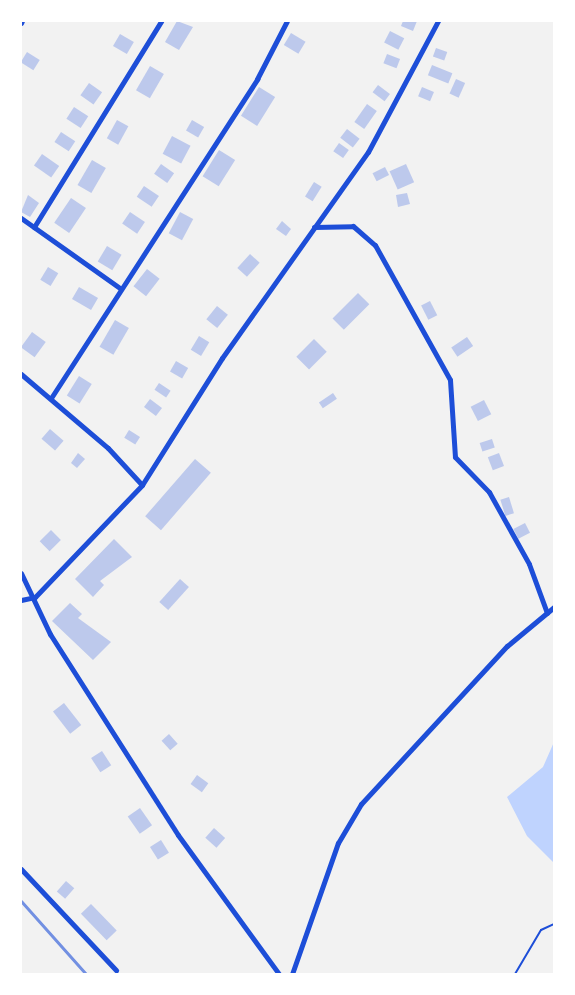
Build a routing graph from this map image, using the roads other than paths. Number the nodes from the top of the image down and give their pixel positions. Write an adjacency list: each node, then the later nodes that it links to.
1 (161, 21): 5 (street)
2 (287, 21): 7 (street)
3 (438, 21): 6 (street)
4 (21, 218): 5 (street)
5 (34, 227): 7 (street)
6 (314, 227): 10 (street); 15 (street)
7 (120, 288): 9 (street)
8 (21, 374): 9 (street)
9 (51, 398): 10 (street)
10 (142, 485): 12 (street)
11 (21, 573): 12 (street)
12 (35, 597): 13 (street); 19 (street)
13 (21, 600)
14 (554, 607): 15 (street)
15 (547, 614): 20 (street)
16 (21, 869): 18 (street)
17 (554, 924): 21 (lane)
18 (116, 970)
19 (279, 974)
20 (292, 974)
21 (515, 974)

